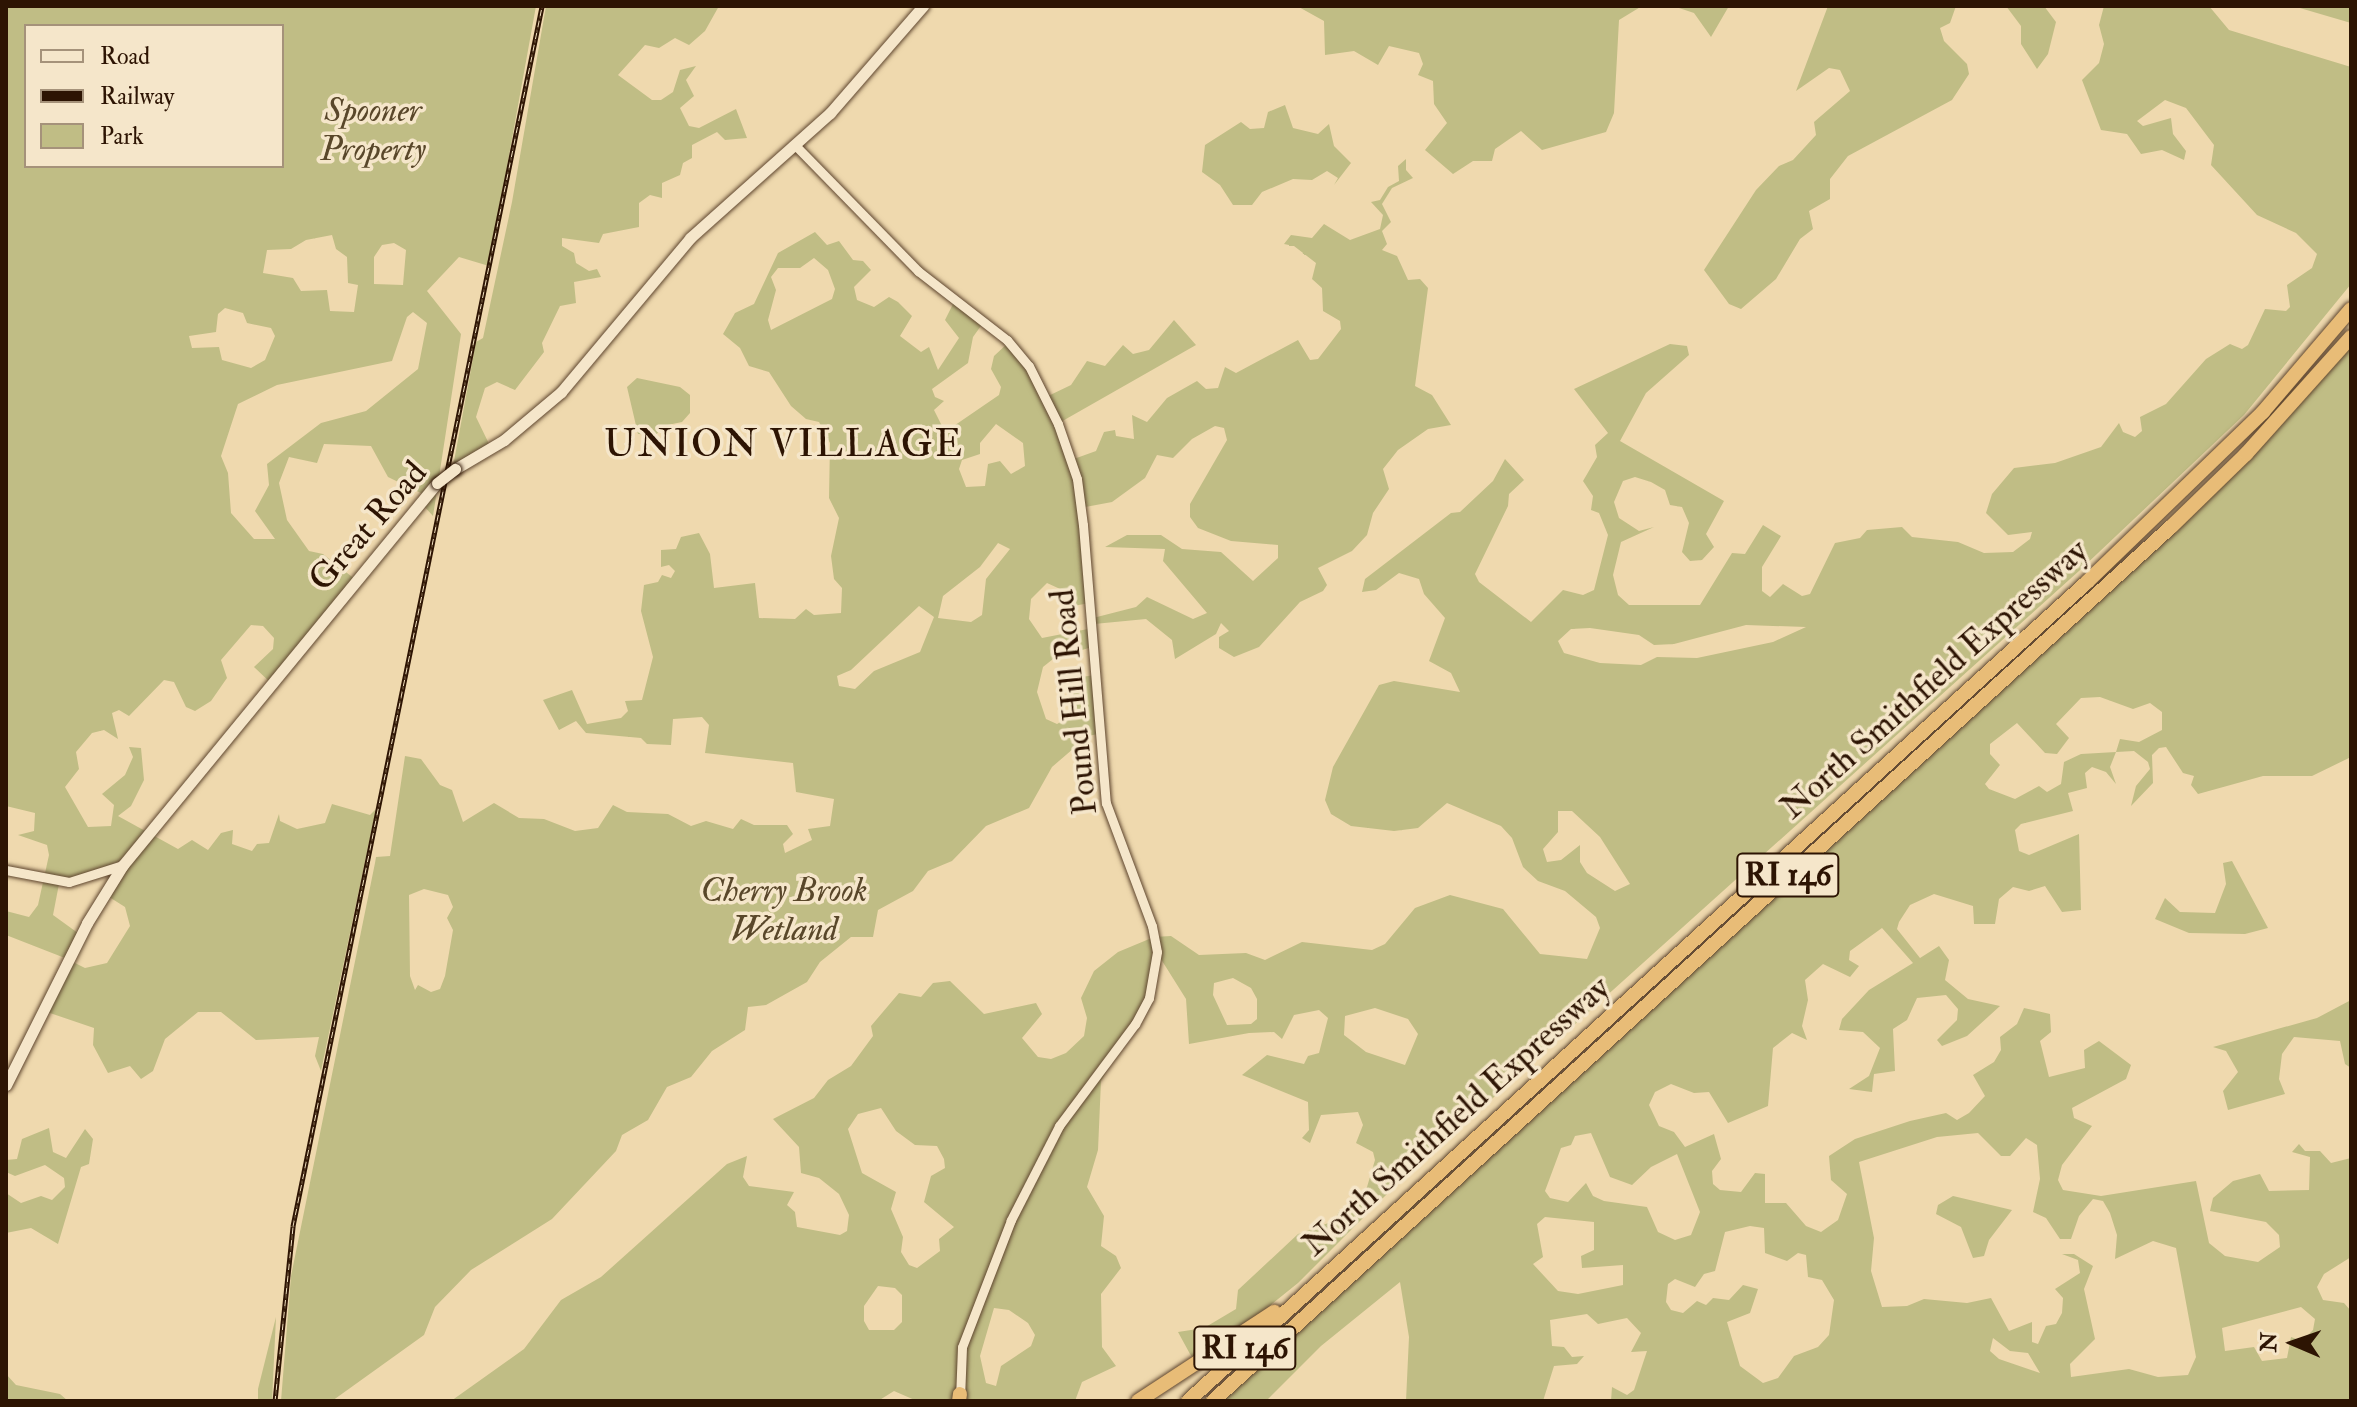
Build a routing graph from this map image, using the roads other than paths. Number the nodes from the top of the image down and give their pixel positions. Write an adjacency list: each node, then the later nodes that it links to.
1 (923, 6): 2 (main road, Great Road)
2 (796, 146): 5 (main road, Great Road, bridge); 9 (street, Pound Hill Road)
3 (2351, 309): 8 (highway, North Smithfield Expressway / RI 146)
4 (2351, 337): 12 (highway, North Smithfield Expressway / RI 146)
5 (123, 865): 6 (street); 7 (main road, Great Road)
6 (6, 870)
7 (6, 1085)
8 (1302, 1296): 10 (highway); 11 (highway, North Smithfield Expressway / RI 146)
9 (960, 1399)
10 (1138, 1401)
11 (1188, 1401)
12 (1213, 1401)

